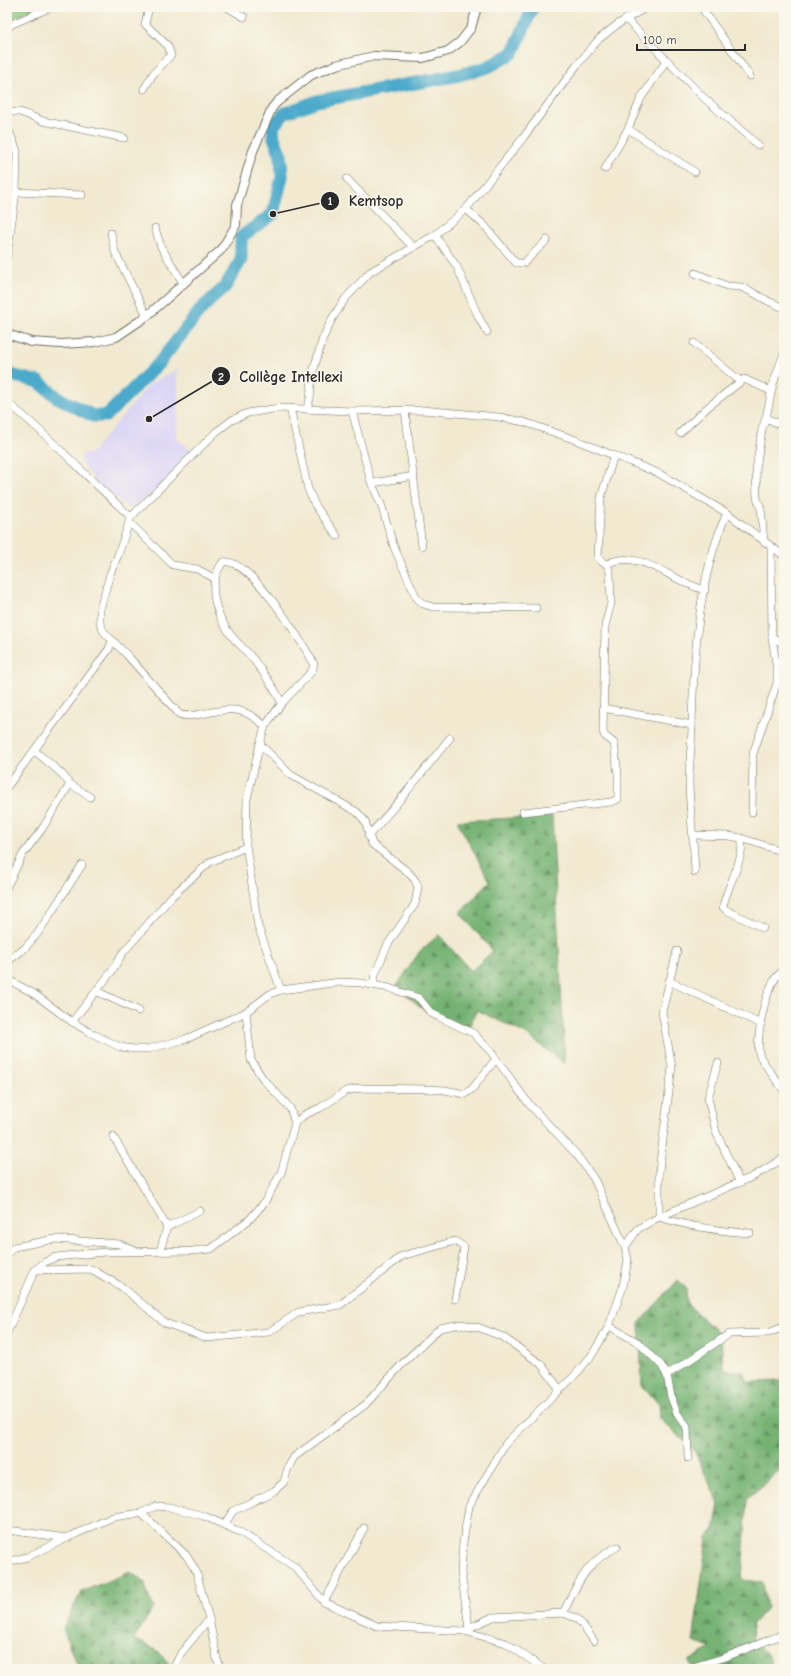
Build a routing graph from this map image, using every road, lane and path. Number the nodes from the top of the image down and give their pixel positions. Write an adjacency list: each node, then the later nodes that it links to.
1 (51, 7): 10 (street)
2 (149, 7): 13 (street)
3 (226, 7): 8 (street)
4 (477, 7): 32 (street)
5 (648, 7): 9 (street)
6 (701, 7): 12 (street)
7 (7, 15): 10 (street)
8 (244, 17)
9 (626, 19): 11 (street); 24 (street)
10 (9, 29)
11 (667, 60): 16 (street); 18 (street)
12 (750, 76)
13 (144, 89)
14 (7, 112): 17 (street)
15 (7, 126): 22 (street)
16 (628, 128): 19 (street); 20 (street)
17 (124, 138)
18 (758, 145)
19 (605, 169)
20 (695, 172)
21 (347, 180): 29 (street)
22 (16, 192): 23 (street); 30 (street)
23 (82, 195)
24 (466, 209): 27 (street); 28 (street)
25 (155, 228): 32 (street)
26 (111, 233): 34 (street)
27 (435, 235): 29 (street); 35 (street)
28 (547, 240)
29 (413, 247): 43 (street)
30 (7, 256)
31 (695, 273): 33 (street)
32 (183, 283): 34 (street)
33 (784, 308)
34 (147, 316): 36 (street)
35 (487, 332)
36 (7, 334)
37 (694, 343): 39 (street)
38 (784, 353): 40 (street)
39 (740, 381): 40 (street); 48 (street)
40 (771, 391): 46 (street)
41 (7, 402): 53 (street)
42 (290, 408): 43 (street); 53 (street); 54 (street)
43 (306, 408): 45 (street)
44 (405, 410): 45 (street); 49 (street); 50 (street)
45 (352, 411): 51 (street)
46 (766, 418): 47 (street); 55 (street)
47 (784, 426)
48 (680, 433)
49 (614, 455): 52 (street); 59 (street)
50 (414, 476): 51 (street); 56 (street)
51 (373, 484): 62 (street)
52 (727, 513): 55 (street); 61 (street)
53 (130, 519): 60 (street); 64 (street)
54 (337, 536)
55 (764, 542): 57 (street)
56 (422, 546)
57 (771, 547): 58 (street); 63 (street)
58 (784, 556)
59 (607, 564): 61 (street); 67 (street)
60 (214, 578): 66 (street); 66 (street)
61 (705, 590): 68 (street)
62 (536, 608)
63 (772, 637): 65 (street); 77 (street)
64 (112, 641): 69 (street); 72 (street)
65 (784, 644)
66 (282, 703): 69 (street)
67 (603, 708): 68 (street); 76 (street)
68 (692, 725): 78 (street)
69 (265, 726): 71 (street)
70 (450, 738): 79 (street)
71 (260, 744): 79 (street); 81 (street)
72 (34, 751): 73 (street); 74 (street)
73 (70, 784): 75 (street); 85 (street)
74 (7, 787)
75 (90, 797)
76 (523, 812)
77 (752, 812)
78 (693, 835): 80 (street); 84 (street)
79 (368, 836): 92 (street)
80 (741, 838): 82 (street); 86 (street)
81 (246, 847): 93 (street); 94 (street)
82 (784, 852)
83 (82, 865): 88 (street)
84 (695, 872)
85 (7, 886)
86 (763, 928)
87 (677, 951): 91 (street)
88 (7, 962)
89 (784, 971): 98 (street)
90 (7, 979): 97 (street)
91 (669, 981): 98 (street); 107 (street)
92 (374, 985): 93 (street); 99 (street)
93 (280, 990): 96 (street)
94 (96, 991): 95 (street); 97 (street)
95 (139, 1011)
96 (246, 1012): 97 (street); 102 (street)
97 (72, 1022)
98 (761, 1024): 101 (street)
99 (496, 1059): 102 (street); 110 (street)
100 (718, 1063): 105 (street)
101 (784, 1091)
102 (295, 1123): 111 (street)
103 (113, 1136): 108 (street)
104 (784, 1158): 105 (street)
105 (740, 1183): 107 (street)
106 (200, 1210): 108 (street)
107 (660, 1217): 109 (street); 110 (street)
108 (167, 1227): 111 (street)
109 (750, 1233)
110 (625, 1247): 116 (street)
111 (160, 1251): 112 (street)
112 (139, 1253): 113 (street); 114 (street)
113 (7, 1254)
114 (35, 1270): 115 (street); 118 (street)
115 (455, 1300)
116 (609, 1326): 119 (street); 120 (street)
117 (784, 1327): 119 (street)
118 (7, 1334)
119 (667, 1376): 121 (street)
120 (560, 1390): 123 (street); 132 (street)
121 (688, 1458)
122 (141, 1513): 123 (street); 126 (street); 131 (street)
123 (224, 1525): 129 (street)
124 (364, 1528): 129 (street)
125 (7, 1530): 126 (street)
126 (67, 1538): 128 (street)
127 (617, 1547): 130 (street)
128 (7, 1562)
129 (324, 1602): 132 (street)
130 (563, 1613): 132 (street); 134 (street)
131 (209, 1620): 135 (street); 136 (street)
132 (466, 1629): 137 (street)
133 (784, 1634): 138 (street)
134 (594, 1641)
135 (173, 1669)
136 (221, 1669)
137 (544, 1669)
138 (686, 1669)

